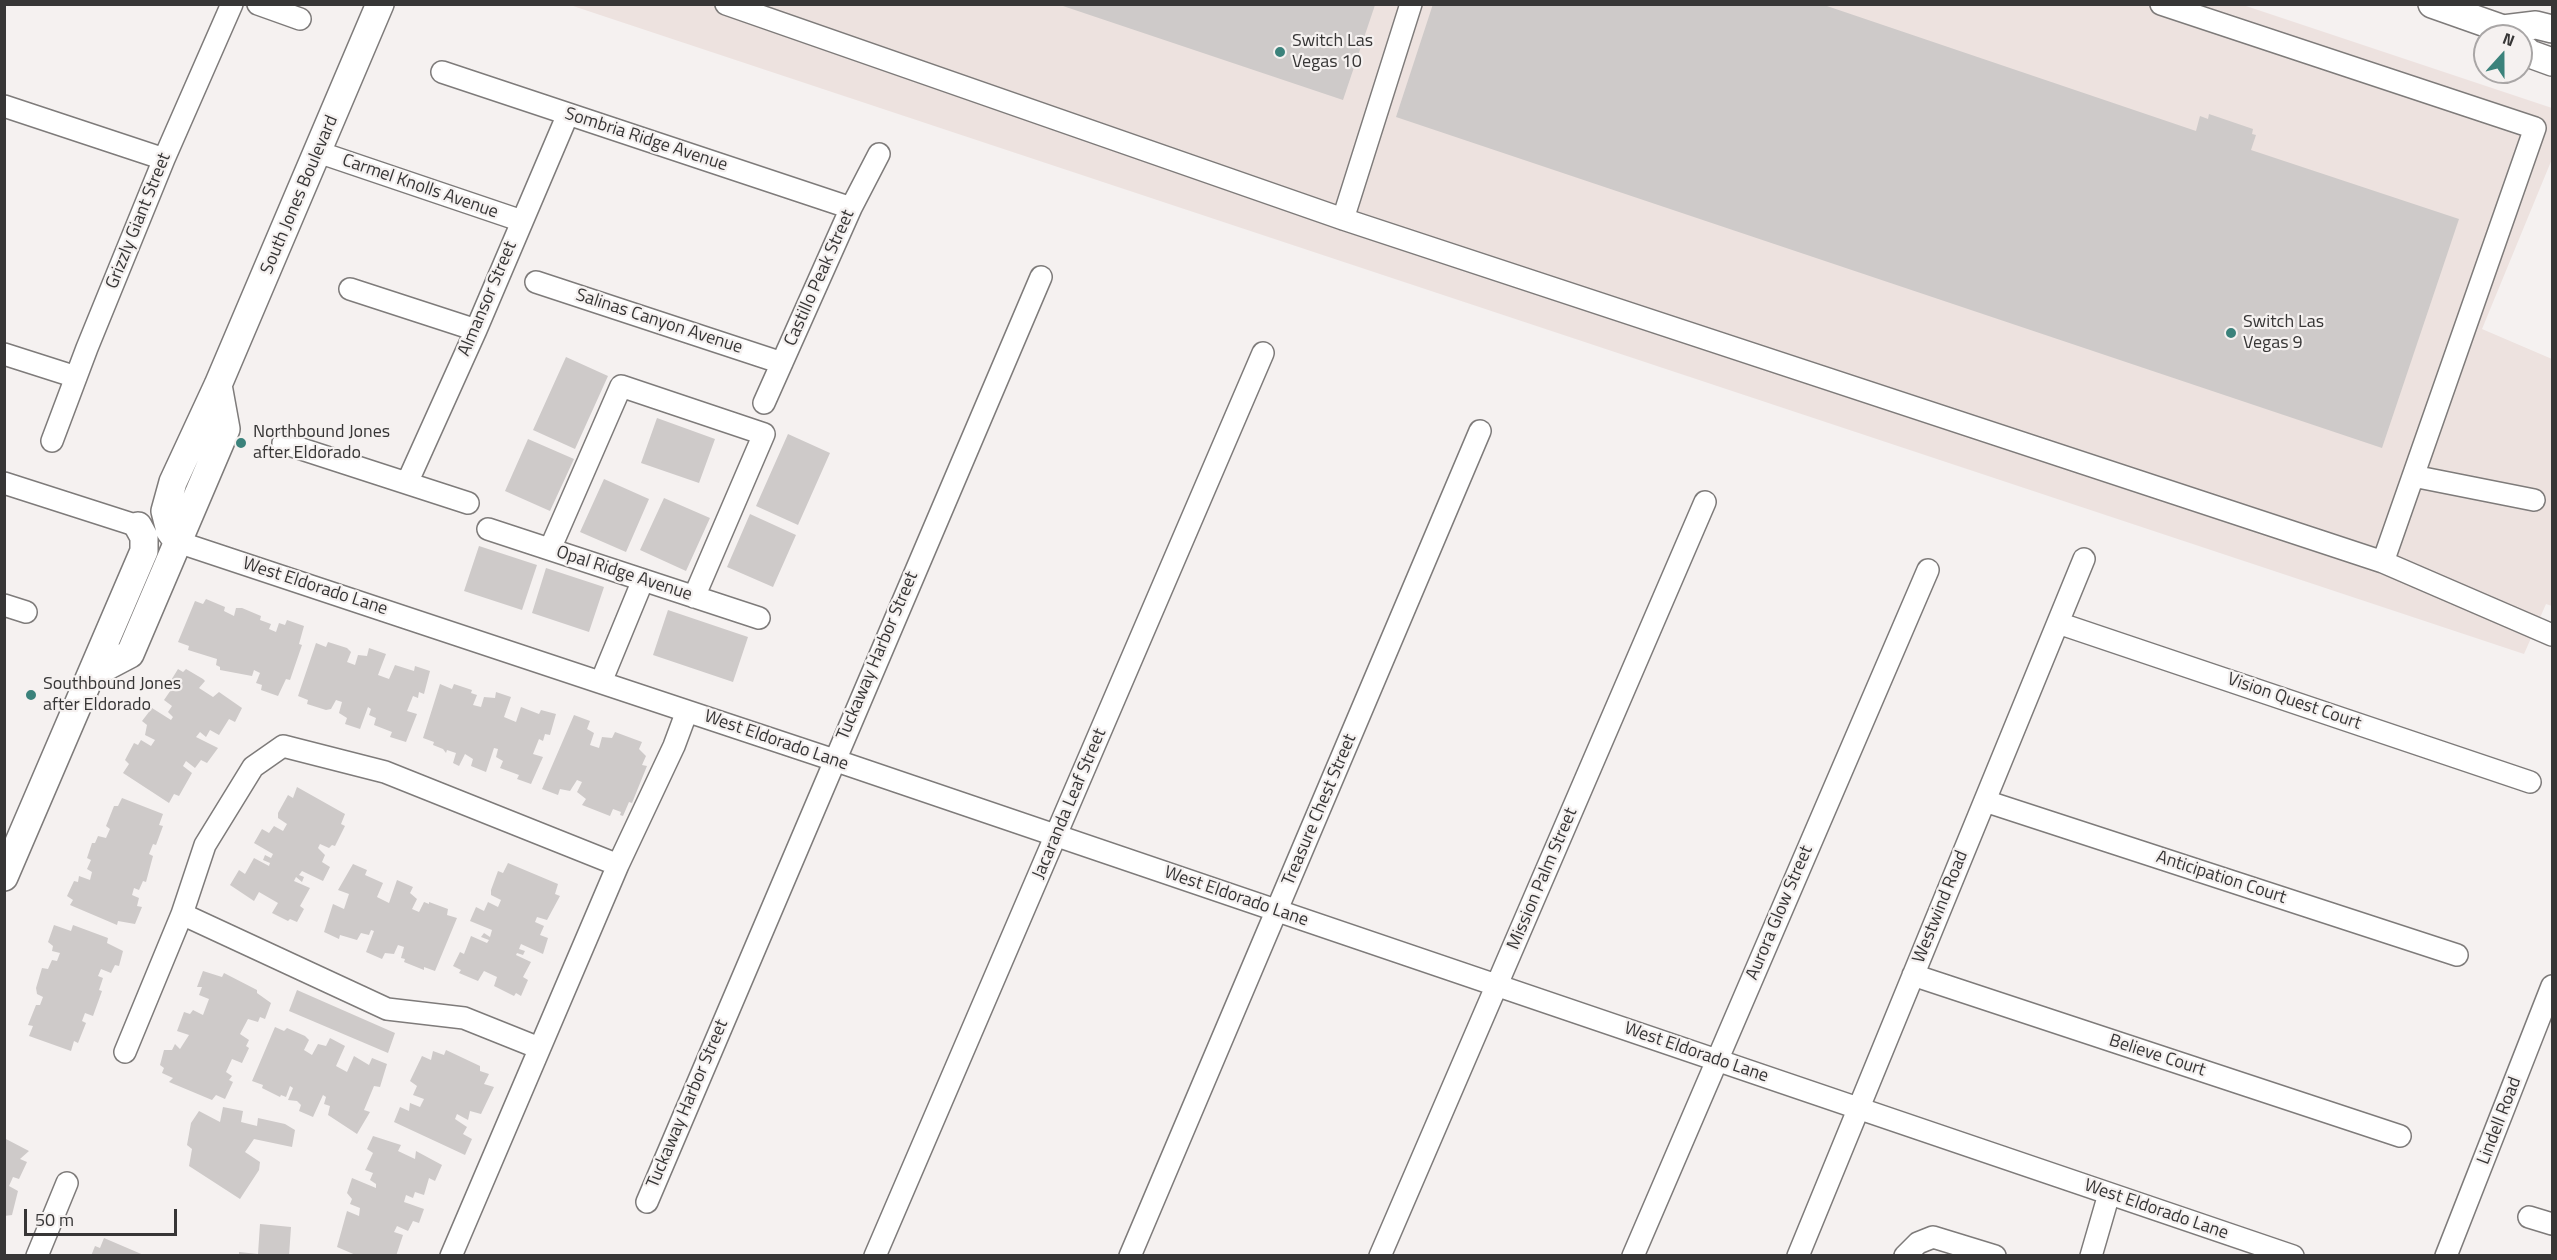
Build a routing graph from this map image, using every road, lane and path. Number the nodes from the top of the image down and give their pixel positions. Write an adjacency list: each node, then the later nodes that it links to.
1 (232, 4): 19 (street, Grizzly Giant Street)
2 (258, 4): 8 (street)
3 (380, 4): 17 (main road, South Jones Boulevard)
4 (726, 4): 21 (street)
5 (1411, 4): 21 (street)
6 (2161, 4): 36 (street)
7 (2432, 4): 9 (main road)
8 (300, 19)
9 (2480, 24)
10 (2533, 26): 11 (main road)
11 (2553, 29)
12 (2533, 55): 13 (main road)
13 (2553, 62)
14 (442, 72): 16 (street, Sombria Ridge Avenue)
15 (4, 106): 19 (street)
16 (568, 114): 20 (street, Sombria Ridge Avenue); 22 (street, Almansor Street)
17 (318, 152): 22 (street, Carmel Knolls Avenue); 31 (main road, South Jones Boulevard)
18 (879, 154): 20 (street, Castillo Peak Street)
19 (164, 159): 30 (street, Grizzly Giant Street)
20 (850, 208): 29 (street, Castillo Peak Street)
21 (1343, 219): 47 (street)
22 (522, 221): 26 (street, Almansor Street)
23 (1041, 277): 59 (street, Tuckaway Harbor Street)
24 (536, 282): 29 (street, Salinas Canyon Avenue)
25 (350, 289): 26 (street)
26 (476, 330): 38 (street, Almansor Street)
27 (1263, 353): 62 (street, Jacaranda Leaf Street)
28 (4, 354): 30 (street)
29 (782, 363): 32 (street, Castillo Peak Street)
30 (76, 377): 34 (street, Grizzly Giant Street)
31 (218, 385): 42 (main road, South Jones Boulevard); 44 (main road)
32 (764, 403)
33 (1480, 431): 65 (street, Treasure Chest Street)
34 (52, 441)
35 (283, 443): 38 (street)
36 (2413, 476): 39 (street); 47 (street)
37 (4, 483): 42 (street)
38 (407, 483): 41 (street)
39 (2534, 500)
40 (1705, 502): 69 (street, Mission Palm Street)
41 (468, 503)
42 (138, 526): 56 (main road, South Jones Boulevard)
43 (489, 529): 45 (street, Opal Ridge Avenue)
44 (178, 542): 56 (main road); 57 (street, West Eldorado Lane)
45 (550, 549): 49 (street, Opal Ridge Avenue); 50 (street)
46 (2084, 559): 54 (street, Westwind Road)
47 (2383, 562): 55 (street)
48 (1928, 570): 73 (street, Aurora Glow Street)
49 (643, 580): 50 (street, Opal Ridge Avenue); 57 (street)
50 (694, 597): 53 (street, Opal Ridge Avenue)
51 (4, 605): 52 (street)
52 (26, 612)
53 (759, 618)
54 (2058, 623): 60 (street, Vision Quest Court); 61 (street, Westwind Road)
55 (2553, 635)
56 (92, 674): 64 (main road, South Jones Boulevard)
57 (601, 682): 58 (street, West Eldorado Lane)
58 (687, 711): 59 (street, West Eldorado Lane); 63 (street)
59 (834, 760): 62 (street, West Eldorado Lane); 78 (street, Tuckaway Harbor Street)
60 (2530, 782)
61 (1985, 801): 67 (street, Anticipation Court); 68 (street, Westwind Road)
62 (1056, 836): 65 (street, West Eldorado Lane); 84 (street, Jacaranda Leaf Street)
63 (618, 865): 66 (street); 71 (street)
64 (4, 877)
65 (1277, 911): 69 (street, West Eldorado Lane); 85 (street, Treasure Chest Street)
66 (182, 914): 71 (street); 72 (street)
67 (2457, 955)
68 (1913, 975): 74 (street, Westwind Road); 75 (street, Believe Court)
69 (1497, 985): 73 (street, West Eldorado Lane); 86 (street, Mission Palm Street)
70 (2553, 986): 92 (street, Lindell Road)
71 (539, 1048): 83 (street)
72 (125, 1052)
73 (1716, 1061): 74 (street, West Eldorado Lane); 87 (street, Aurora Glow Street)
74 (1859, 1108): 77 (street, West Eldorado Lane); 88 (street, Westwind Road)
75 (2400, 1136)
76 (67, 1183): 82 (street)
77 (2109, 1194): 90 (street); 91 (street, West Eldorado Lane)
78 (647, 1202)
79 (2529, 1217): 80 (street)
80 (2553, 1224)
81 (1912, 1249): 89 (street)
82 (37, 1256)
83 (451, 1256)
84 (875, 1256)
85 (1130, 1256)
86 (1380, 1256)
87 (1633, 1256)
88 (1798, 1256)
89 (1995, 1256)
90 (2091, 1256)
91 (2293, 1256)
92 (2446, 1256)

